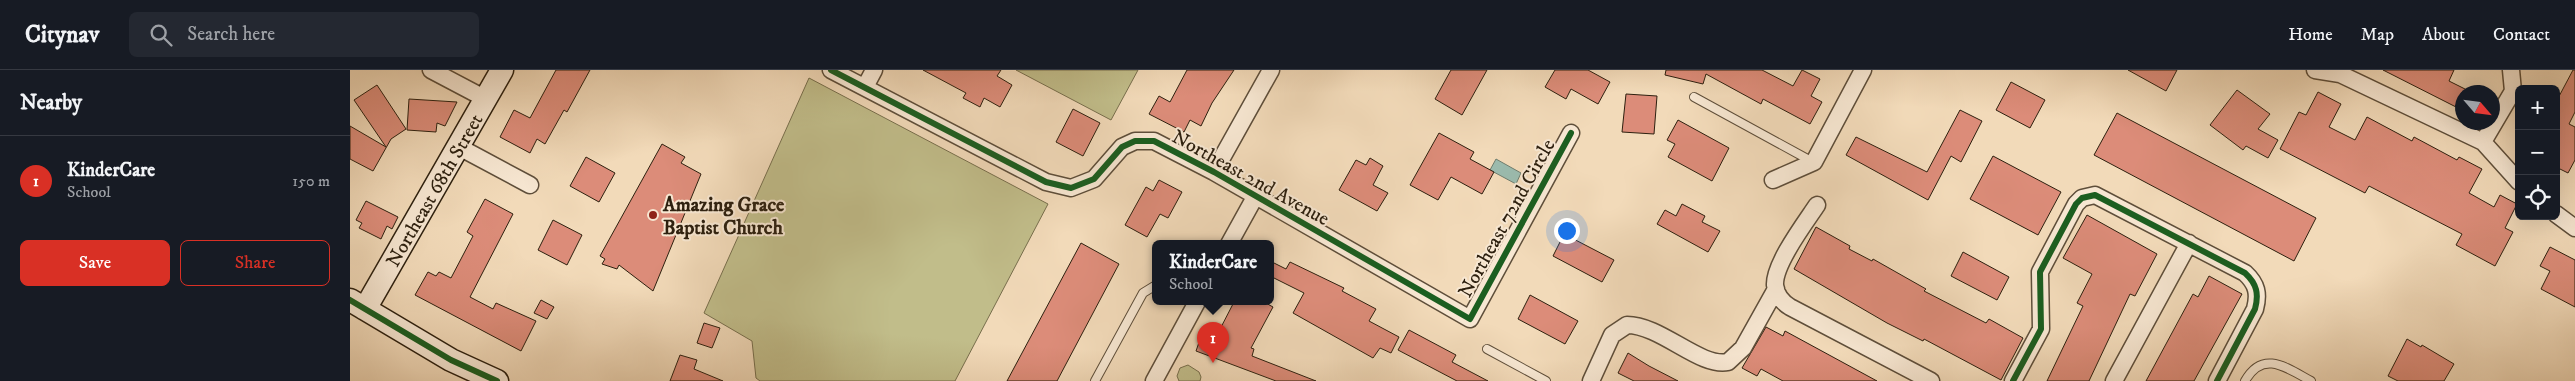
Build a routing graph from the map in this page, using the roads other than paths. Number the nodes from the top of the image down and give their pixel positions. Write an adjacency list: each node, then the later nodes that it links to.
1 (431, 70): 12 (street)
2 (502, 70): 12 (street, Northeast 68th Street)
3 (831, 70): 10 (street, Northeast 2nd Avenue)
4 (874, 70): 10 (street)
5 (1271, 70): 17 (street)
6 (1863, 70): 16 (street)
7 (2315, 70): 9 (street)
8 (2511, 70): 14 (street)
9 (2353, 75): 14 (street)
10 (865, 88): 17 (street, Northeast 2nd Avenue)
11 (1694, 97): 16 (lane)
12 (486, 99): 15 (street, Northeast 68th Street)
13 (1571, 133): 31 (street, Northeast 72nd Circle)
14 (2483, 142): 18 (street)
15 (459, 147): 20 (street); 29 (street, Northeast 68th Street)
16 (1814, 162): 19 (street)
17 (1214, 172): 21 (street, Northeast 2nd Avenue)
18 (2515, 178)
19 (1773, 180)
20 (530, 185)
21 (1255, 198): 25 (street); 31 (street, Northeast 2nd Avenue)
22 (1817, 205): 28 (street)
23 (2560, 217): 24 (street)
24 (2575, 228)
25 (1231, 240)
26 (2189, 244): 39 (street); 40 (street); 41 (street)
27 (1152, 287): 34 (lane)
28 (1776, 289): 37 (street); 38 (street)
29 (357, 305): 33 (street)
30 (1194, 305): 35 (street)
31 (1470, 319)
32 (1487, 349): 36 (lane)
33 (497, 381)
34 (1095, 381)
35 (1154, 381)
36 (1546, 381)
37 (1591, 381)
38 (1931, 381)
39 (2013, 381)
40 (2114, 381)
41 (2216, 381)
42 (2245, 381): 43 (lane)
43 (2311, 381)

